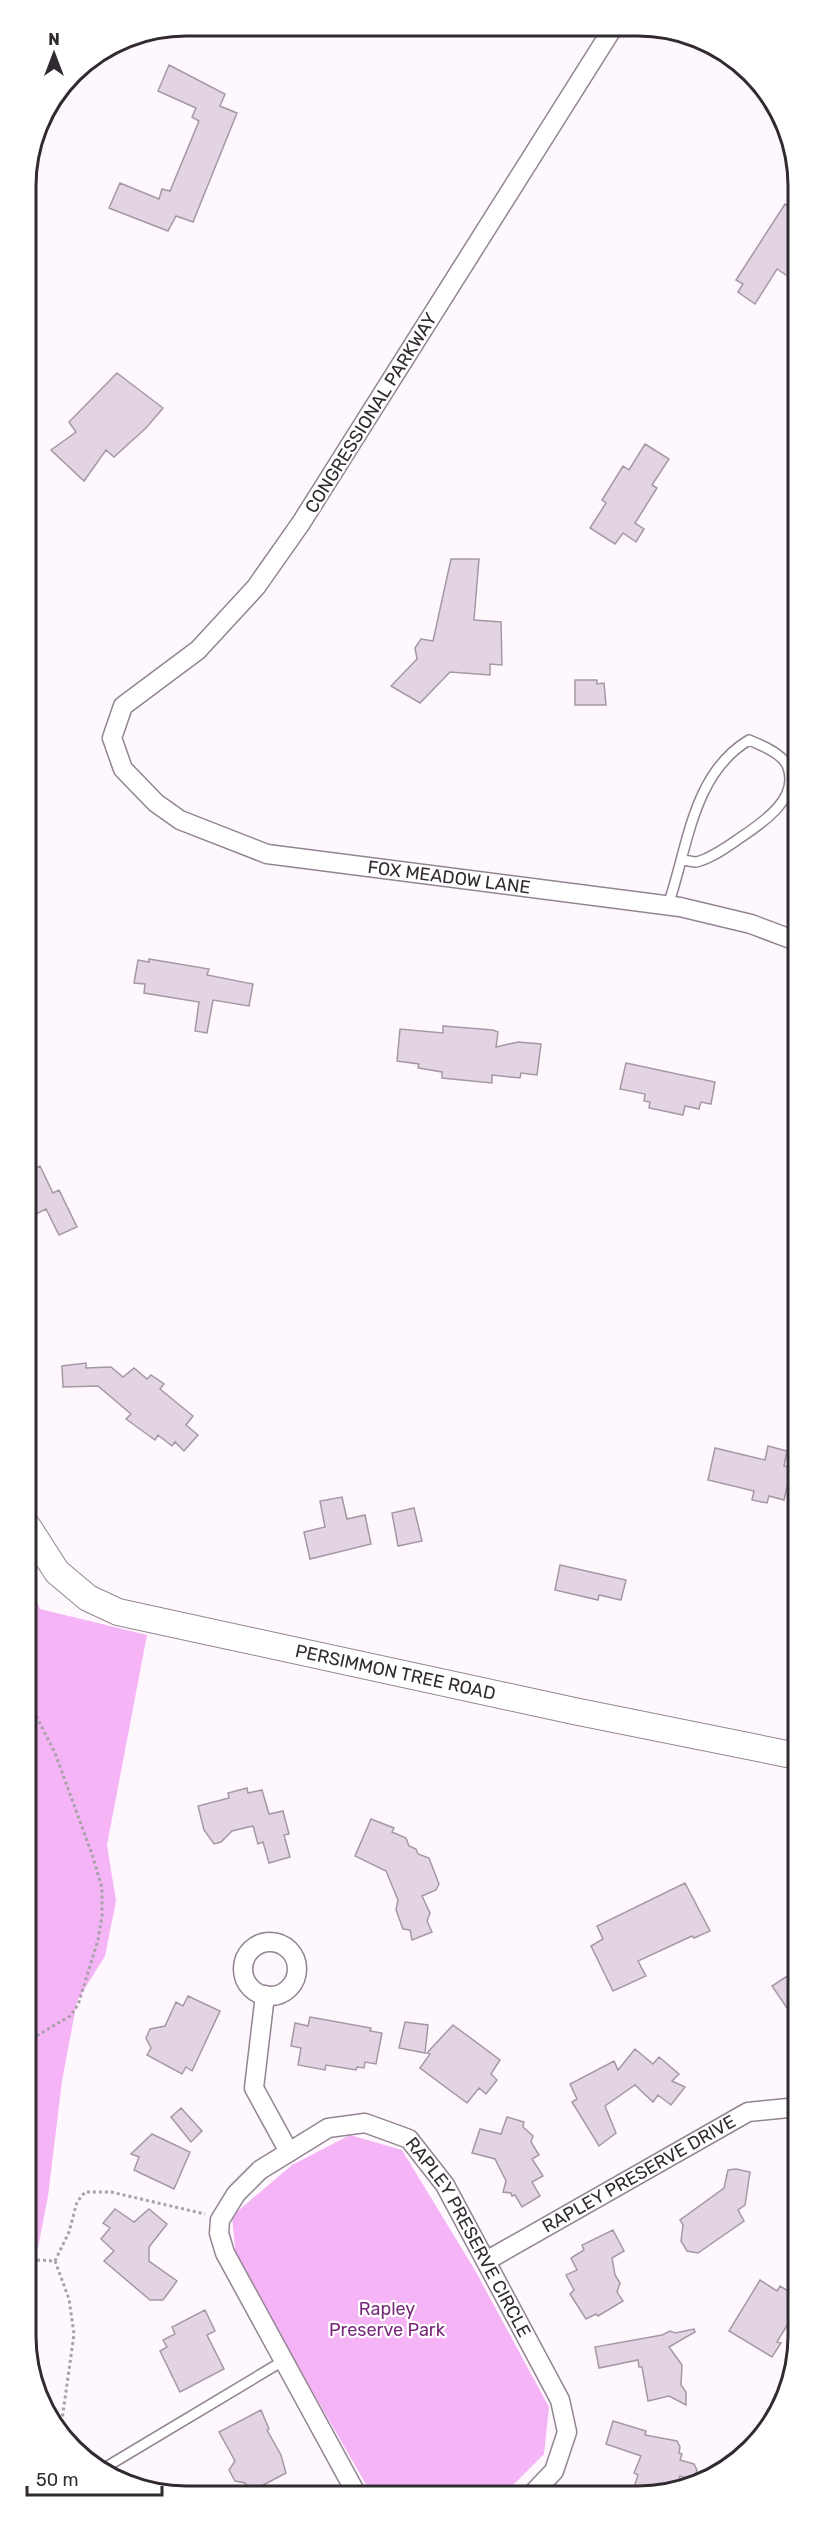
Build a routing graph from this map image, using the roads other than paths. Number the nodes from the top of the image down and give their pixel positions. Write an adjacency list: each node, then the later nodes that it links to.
1 (609, 36): 2 (street, CONGRESSIONAL PARKWAY)
2 (123, 769): 6 (street, FOX MEADOW LANE)
3 (788, 770): 5 (lane)
4 (788, 786): 5 (lane)
5 (682, 860): 6 (lane)
6 (668, 905): 7 (street, FOX MEADOW LANE)
7 (788, 939)
8 (36, 1540): 9 (main road, PERSIMMON TREE ROAD)
9 (788, 1754)
10 (265, 1995): 12 (street)
11 (788, 2106): 13 (street, RAPLEY PRESERVE DRIVE)
12 (289, 2152): 13 (street, RAPLEY PRESERVE CIRCLE); 14 (street, RAPLEY PRESERVE CIRCLE)
13 (486, 2261): 17 (street, RAPLEY PRESERVE CIRCLE)
14 (283, 2361): 15 (lane); 16 (street)
15 (109, 2465)
16 (352, 2486)
17 (540, 2486)

